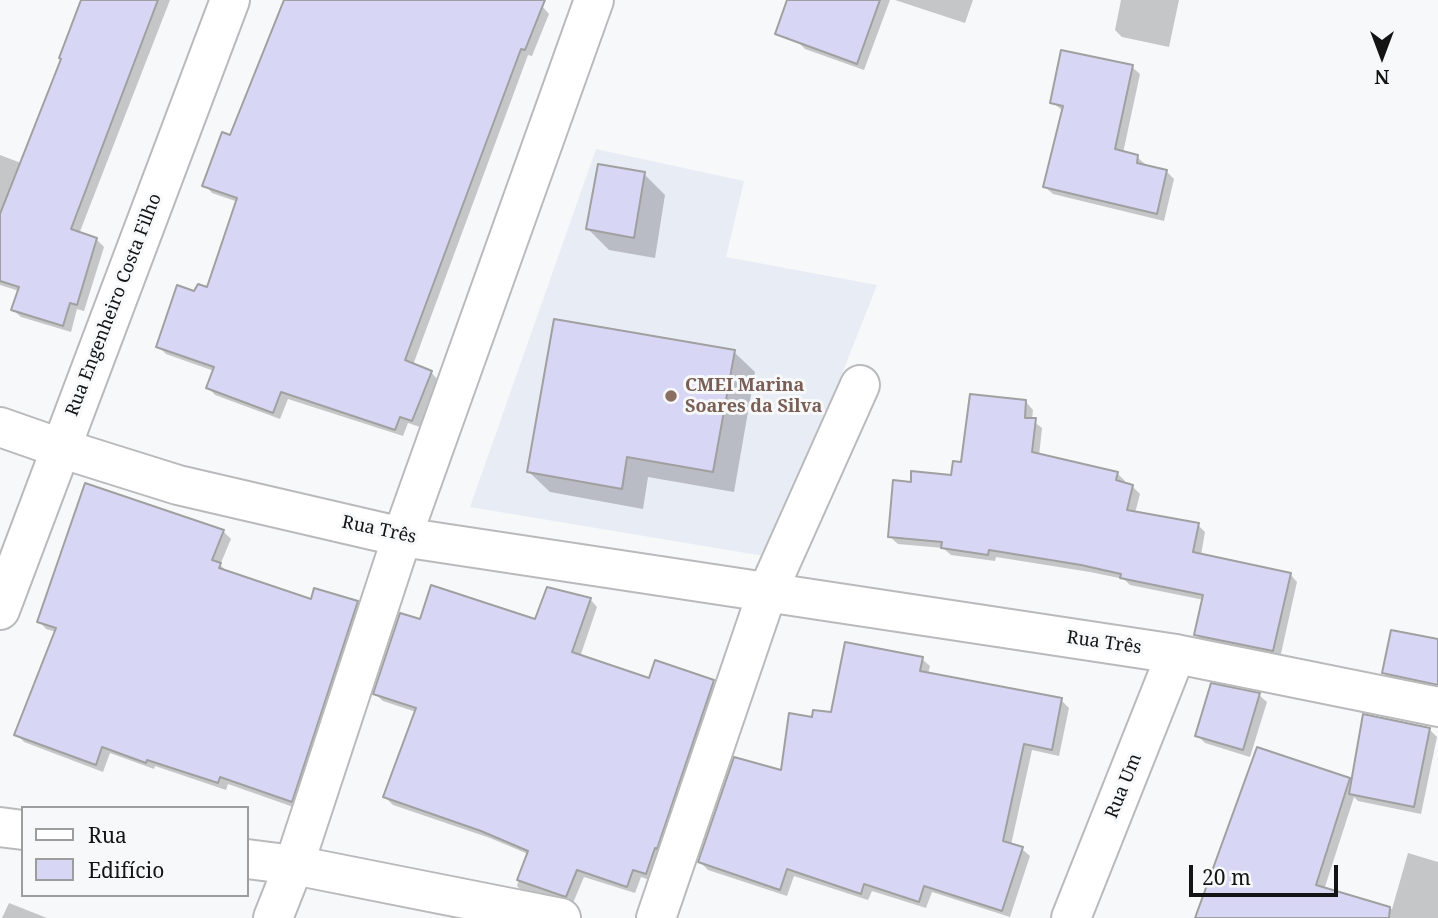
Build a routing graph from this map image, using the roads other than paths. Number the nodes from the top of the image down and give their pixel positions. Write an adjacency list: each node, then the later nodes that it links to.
1 (230, 0): 5 (street, Rua Engenheiro Costa Filho)
2 (594, 0): 6 (street)
3 (860, 385): 7 (street)
4 (0, 427): 5 (street, Rua Três)
5 (60, 448): 6 (street, Rua Três); 8 (street, Rua Engenheiro Costa Filho)
6 (402, 537): 7 (street, Rua Três); 14 (street)
7 (767, 593): 9 (street, Rua Três); 17 (street)
8 (0, 610)
9 (1176, 654): 10 (street, Rua Três); 18 (street, Rua Um)
10 (1438, 707)
11 (0, 827): 12 (street)
12 (21, 830)
13 (248, 859): 14 (street)
14 (294, 865): 15 (street); 16 (street)
15 (273, 918)
16 (561, 918)
17 (656, 918)
18 (1071, 918)

